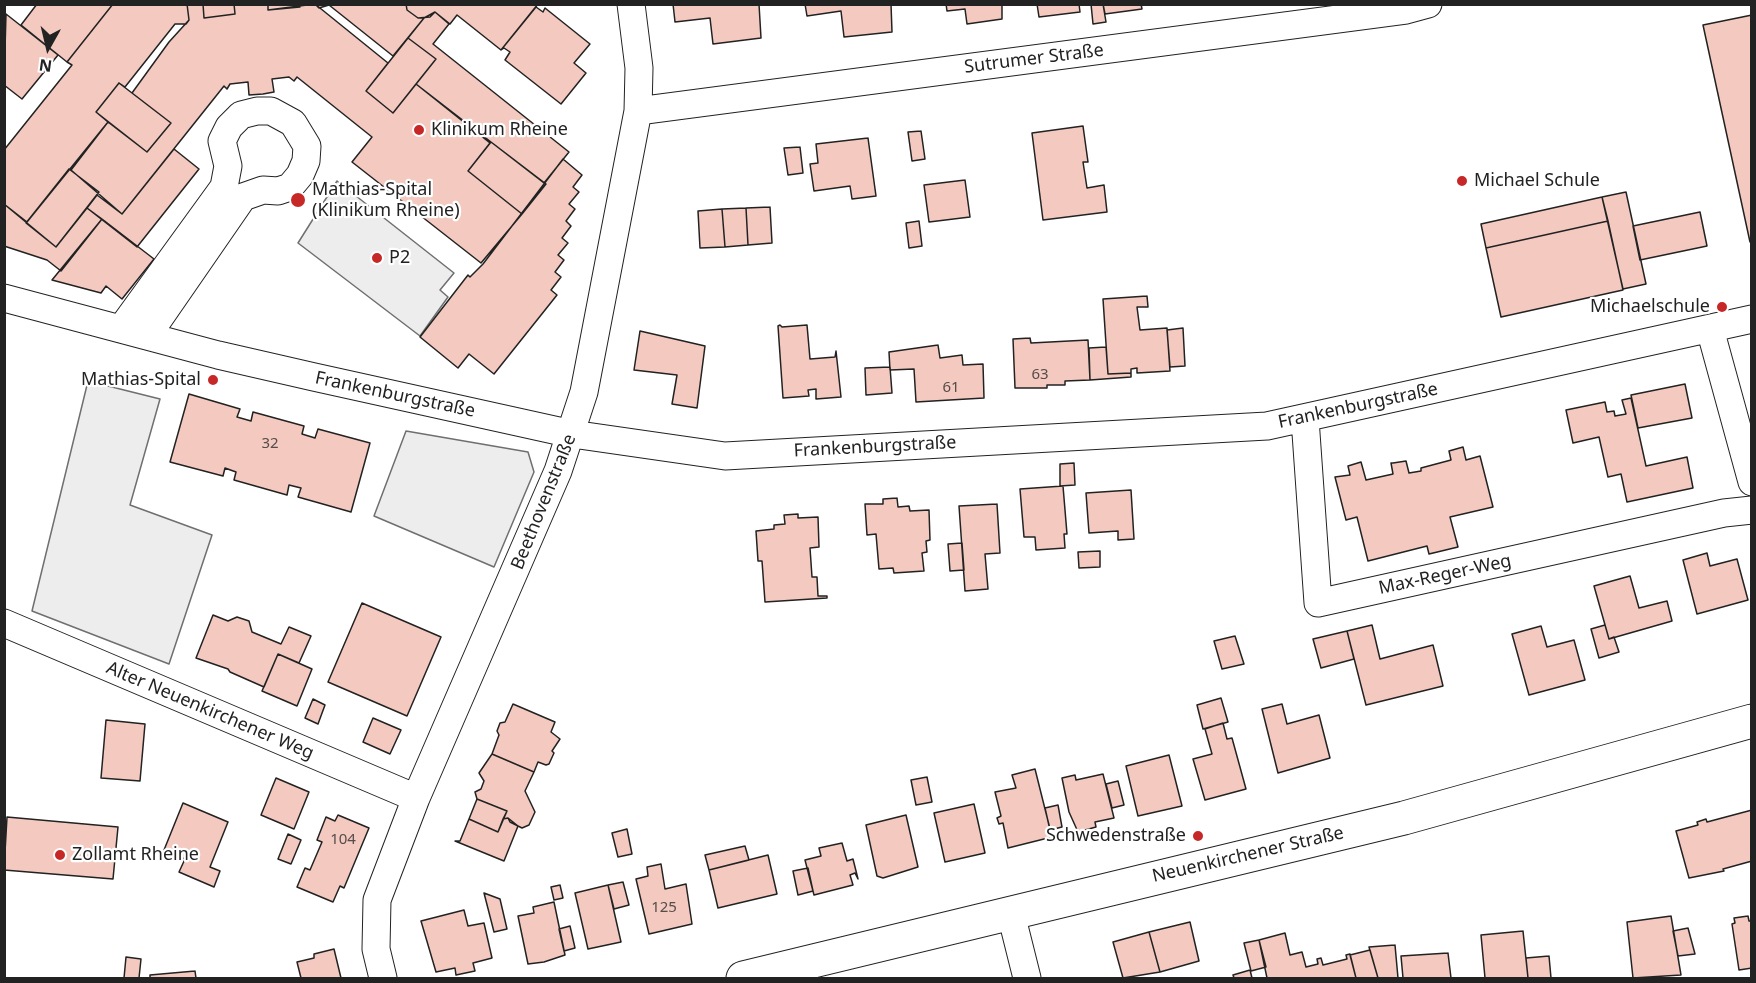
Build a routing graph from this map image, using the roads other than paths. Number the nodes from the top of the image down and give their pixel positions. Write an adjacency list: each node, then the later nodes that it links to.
1 (631, 4): 3 (street, Beethovenstraße)
2 (1428, 4): 3 (street, Sutrumer Straße)
3 (638, 111): 10 (street, Beethovenstraße)
4 (4, 298): 6 (street, Frankenburgstraße)
5 (1752, 319): 7 (street, Frankenburgstraße)
6 (121, 329): 8 (street, Frankenburgstraße); 8 (street)
7 (1710, 329): 9 (street, Frankenburgstraße); 11 (street)
8 (147, 336): 10 (street, Frankenburgstraße)
9 (1305, 419): 10 (street, Frankenburgstraße); 13 (street, Max-Reger-Weg)
10 (572, 434): 16 (street, Beethovenstraße)
11 (1747, 447): 12 (street)
12 (1752, 482)
13 (1752, 510)
14 (4, 623): 16 (street, Alter Neuenkirchener Weg)
15 (1752, 721): 17 (street, Neuenkirchener Straße)
16 (416, 798): 18 (street, Beethovenstraße)
17 (1011, 914): 19 (street, Neuenkirchener Straße); 20 (street)
18 (383, 978)
19 (743, 978)
20 (1027, 978)

